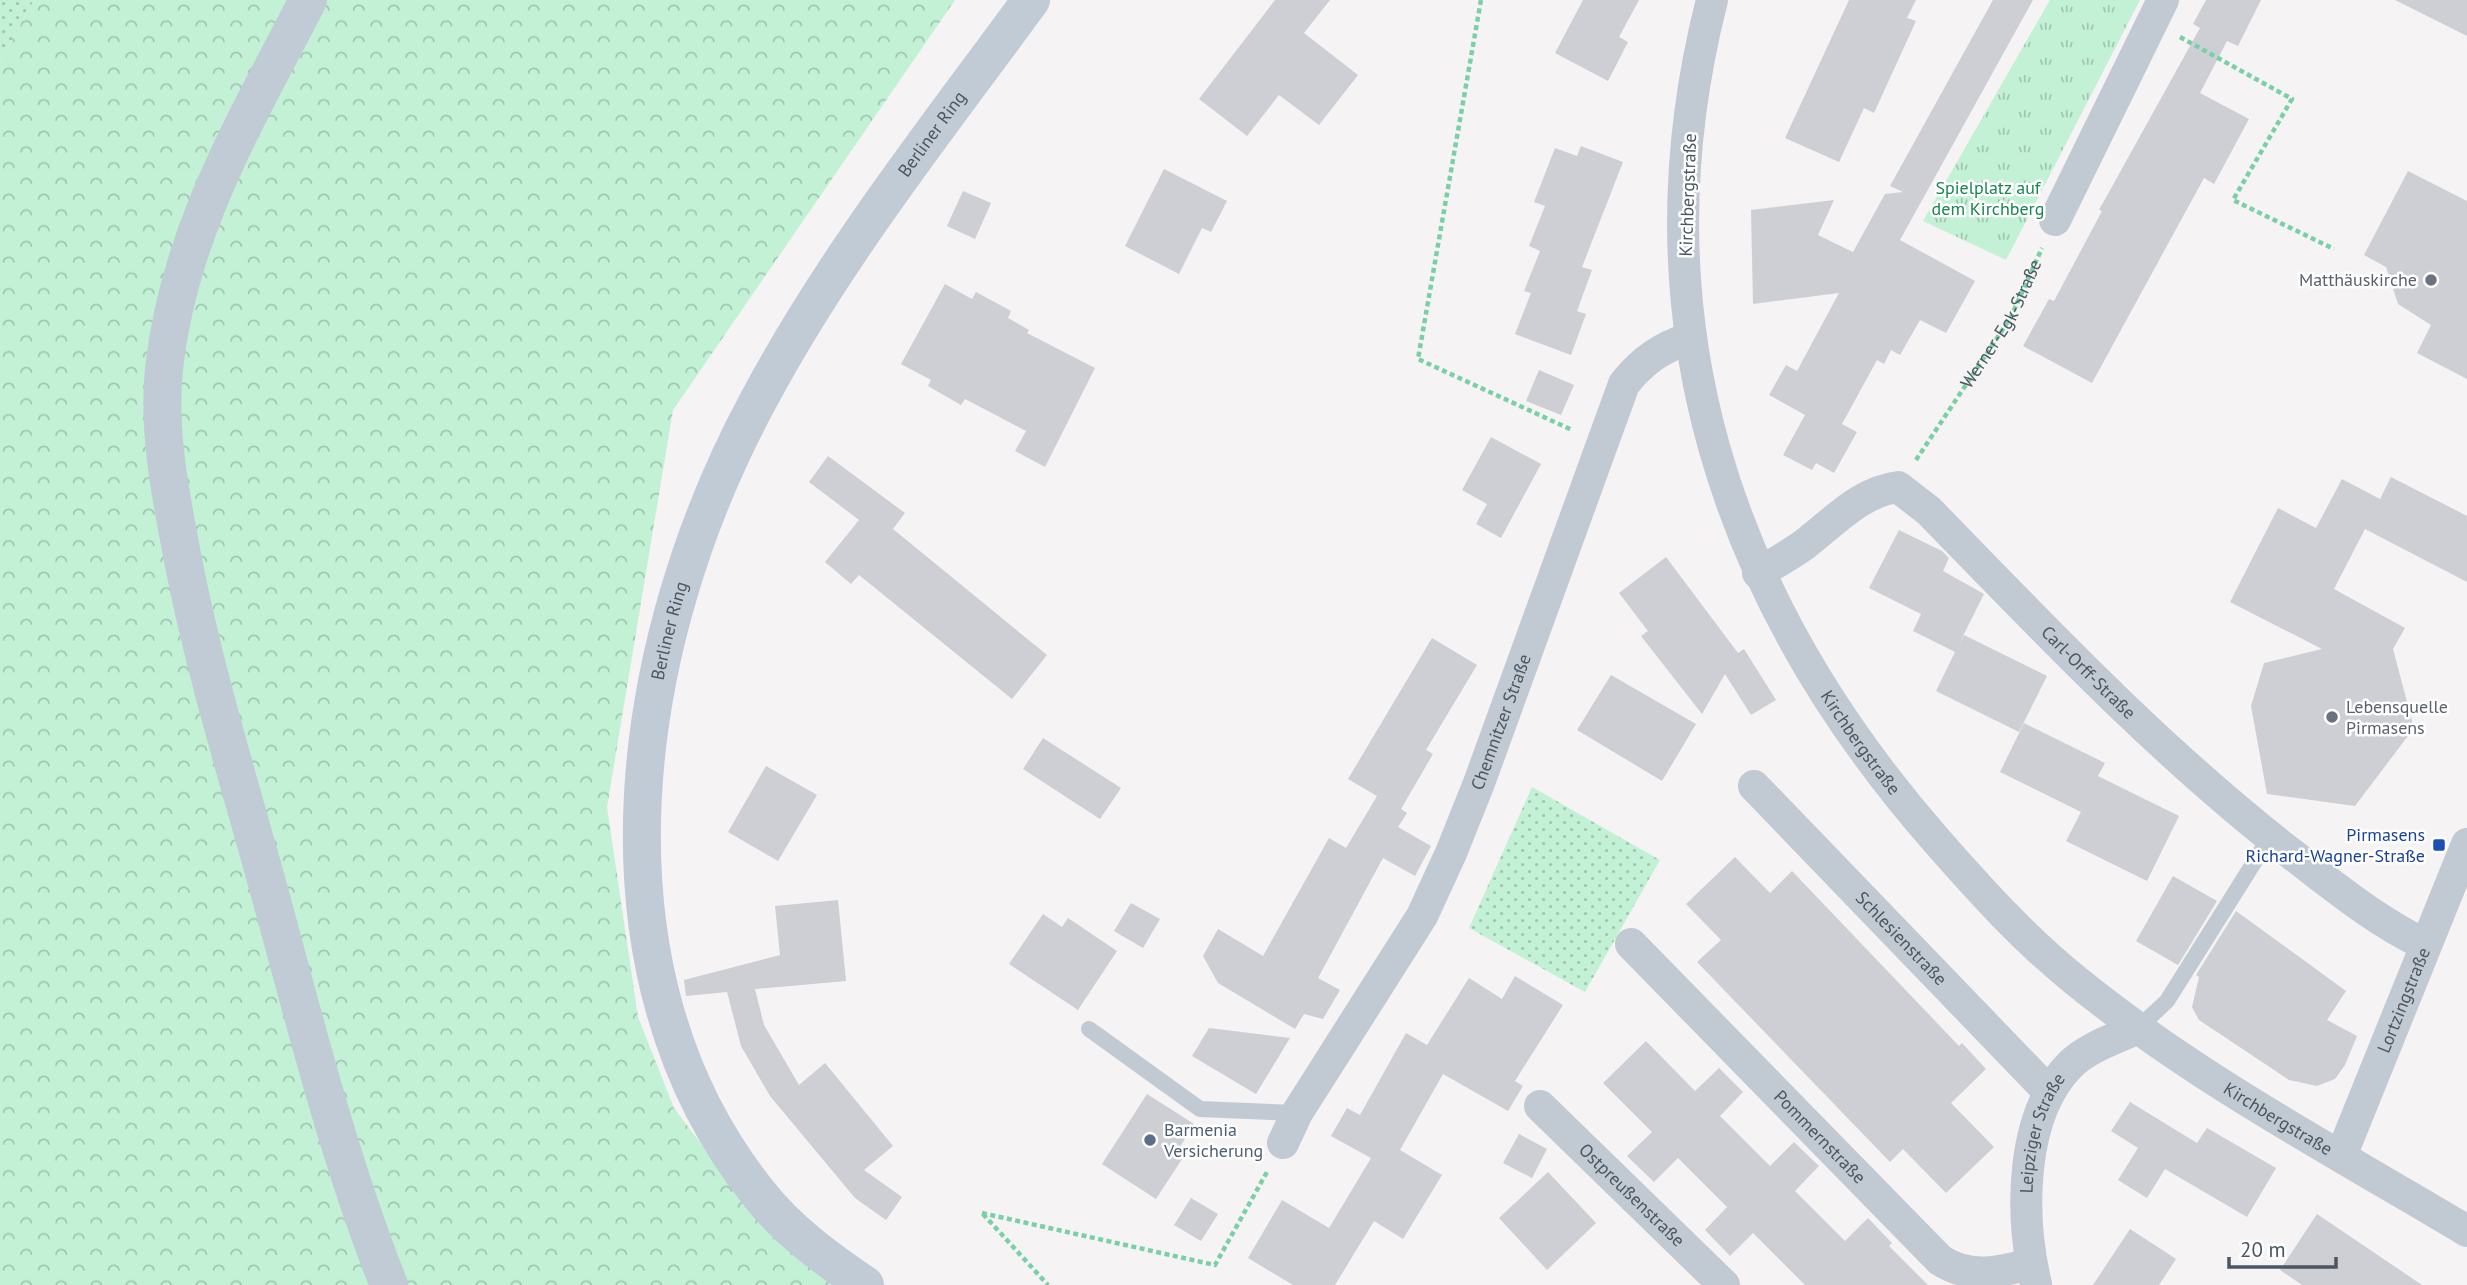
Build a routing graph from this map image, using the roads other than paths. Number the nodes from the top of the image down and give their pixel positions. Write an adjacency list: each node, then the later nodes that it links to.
1 (307, 0): 22 (street)
2 (1031, 0): 23 (street, Berliner Ring)
3 (1712, 0): 6 (street, Kirchbergstraße)
4 (2158, 10): 5 (street)
5 (2055, 220)
6 (1690, 338): 7 (street, Kirchbergstraße); 17 (street, Chemnitzer Straße)
7 (1758, 573): 9 (street, Carl-Orff-Straße); 13 (street, Kirchbergstraße)
8 (1754, 786): 15 (street, Schlesienstraße)
9 (2270, 837): 12 (street, Carl-Orff-Straße); 13 (lane)
10 (2467, 844): 12 (street, Lortzingstraße)
11 (1631, 944): 21 (street, Pommernstraße)
12 (2424, 944): 19 (street, Lortzingstraße)
13 (2138, 1028): 15 (street, Leipziger Straße); 19 (street, Kirchbergstraße)
14 (1089, 1029): 17 (lane)
15 (2049, 1092): 21 (street, Leipziger Straße)
16 (1540, 1105): 24 (street, Ostpreußenstraße)
17 (1297, 1113): 18 (street, Chemnitzer Straße)
18 (1283, 1143)
19 (2341, 1156): 20 (street, Kirchbergstraße)
20 (2467, 1231)
21 (2034, 1275)
22 (389, 1285)
23 (865, 1285)
24 (1724, 1285)

